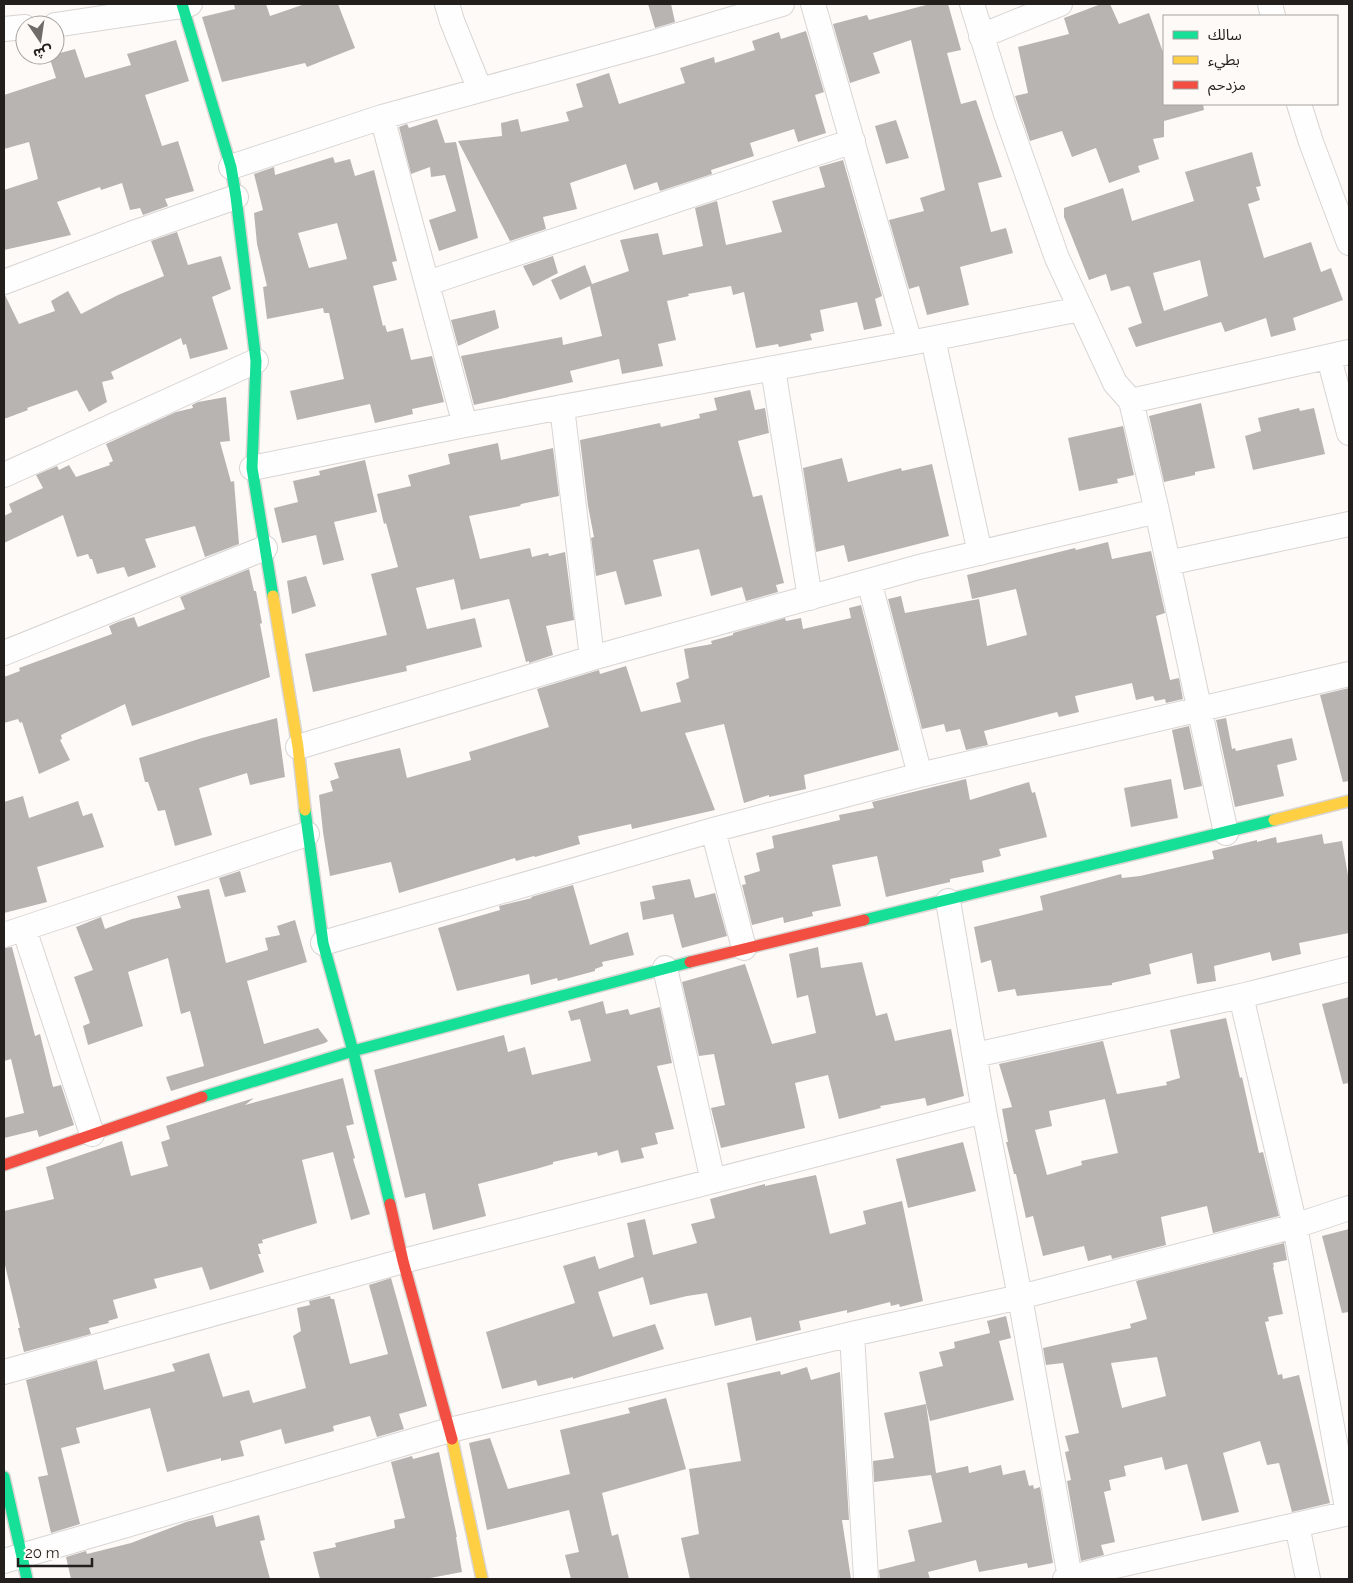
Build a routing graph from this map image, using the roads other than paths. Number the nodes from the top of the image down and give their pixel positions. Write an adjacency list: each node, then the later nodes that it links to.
1 (447, 4): 9 (street)
2 (782, 4): 9 (street)
3 (813, 4): 12 (street)
4 (972, 4): 8 (street)
5 (1060, 4): 8 (street)
6 (185, 5): 7 (street); 13 (street)
7 (65, 23)
8 (981, 36): 18 (street)
9 (480, 90): 11 (street)
10 (1300, 105): 15 (street)
11 (382, 117): 13 (street); 17 (street)
12 (853, 141): 17 (street); 19 (street)
13 (231, 168): 14 (street)
14 (236, 197): 16 (street); 21 (street)
15 (1349, 243)
16 (4, 282)
17 (428, 283): 25 (street)
18 (1080, 309): 19 (street); 23 (street)
19 (922, 341): 22 (street); 32 (street)
20 (1339, 355): 23 (street); 26 (street)
21 (256, 362): 27 (street); 28 (street)
22 (773, 369): 24 (street); 35 (street)
23 (1131, 401): 29 (street)
24 (562, 407): 25 (street); 37 (street)
25 (465, 425): 27 (street)
26 (1349, 433)
27 (252, 468): 31 (street)
28 (4, 475)
29 (1157, 511): 32 (street); 33 (street)
30 (1349, 524): 33 (street)
31 (265, 548): 36 (street); 40 (street)
32 (980, 553): 34 (street)
33 (1168, 563): 39 (street)
34 (869, 581): 35 (street); 41 (street)
35 (810, 598): 37 (street)
36 (4, 653)
37 (592, 658): 40 (street)
38 (1349, 674): 39 (street)
39 (1200, 710): 41 (street); 44 (street)
40 (298, 747): 45 (street)
41 (920, 775): 43 (street)
42 (1349, 801): 44 (street)
43 (713, 830): 48 (street); 49 (street)
44 (1226, 832): 46 (street)
45 (307, 834): 47 (street); 48 (street)
46 (948, 901): 49 (street); 54 (street)
47 (14, 932): 56 (street)
48 (323, 942): 53 (street)
49 (744, 948): 50 (street)
50 (665, 968): 53 (street); 58 (street)
51 (1349, 969): 52 (street)
52 (1241, 996): 54 (street); 60 (street)
53 (353, 1051): 56 (street); 61 (street)
54 (975, 1055): 55 (street)
55 (984, 1111): 58 (street); 62 (street)
56 (92, 1134): 57 (street)
57 (4, 1166)
58 (713, 1181): 61 (street)
59 (1349, 1208): 60 (street)
60 (1295, 1226): 62 (street); 67 (street)
61 (404, 1261): 64 (street); 65 (street)
62 (1020, 1297): 63 (street); 74 (street)
63 (852, 1334): 65 (street); 73 (street)
64 (4, 1372)
65 (450, 1430): 69 (street); 72 (street)
66 (4, 1477): 69 (street)
67 (1349, 1513): 68 (street)
68 (1297, 1525): 70 (street); 75 (street)
69 (13, 1558): 71 (street)
70 (1115, 1573): 74 (street)
71 (27, 1579)
72 (482, 1579)
73 (866, 1579)
74 (1068, 1579)
75 (1308, 1579)

